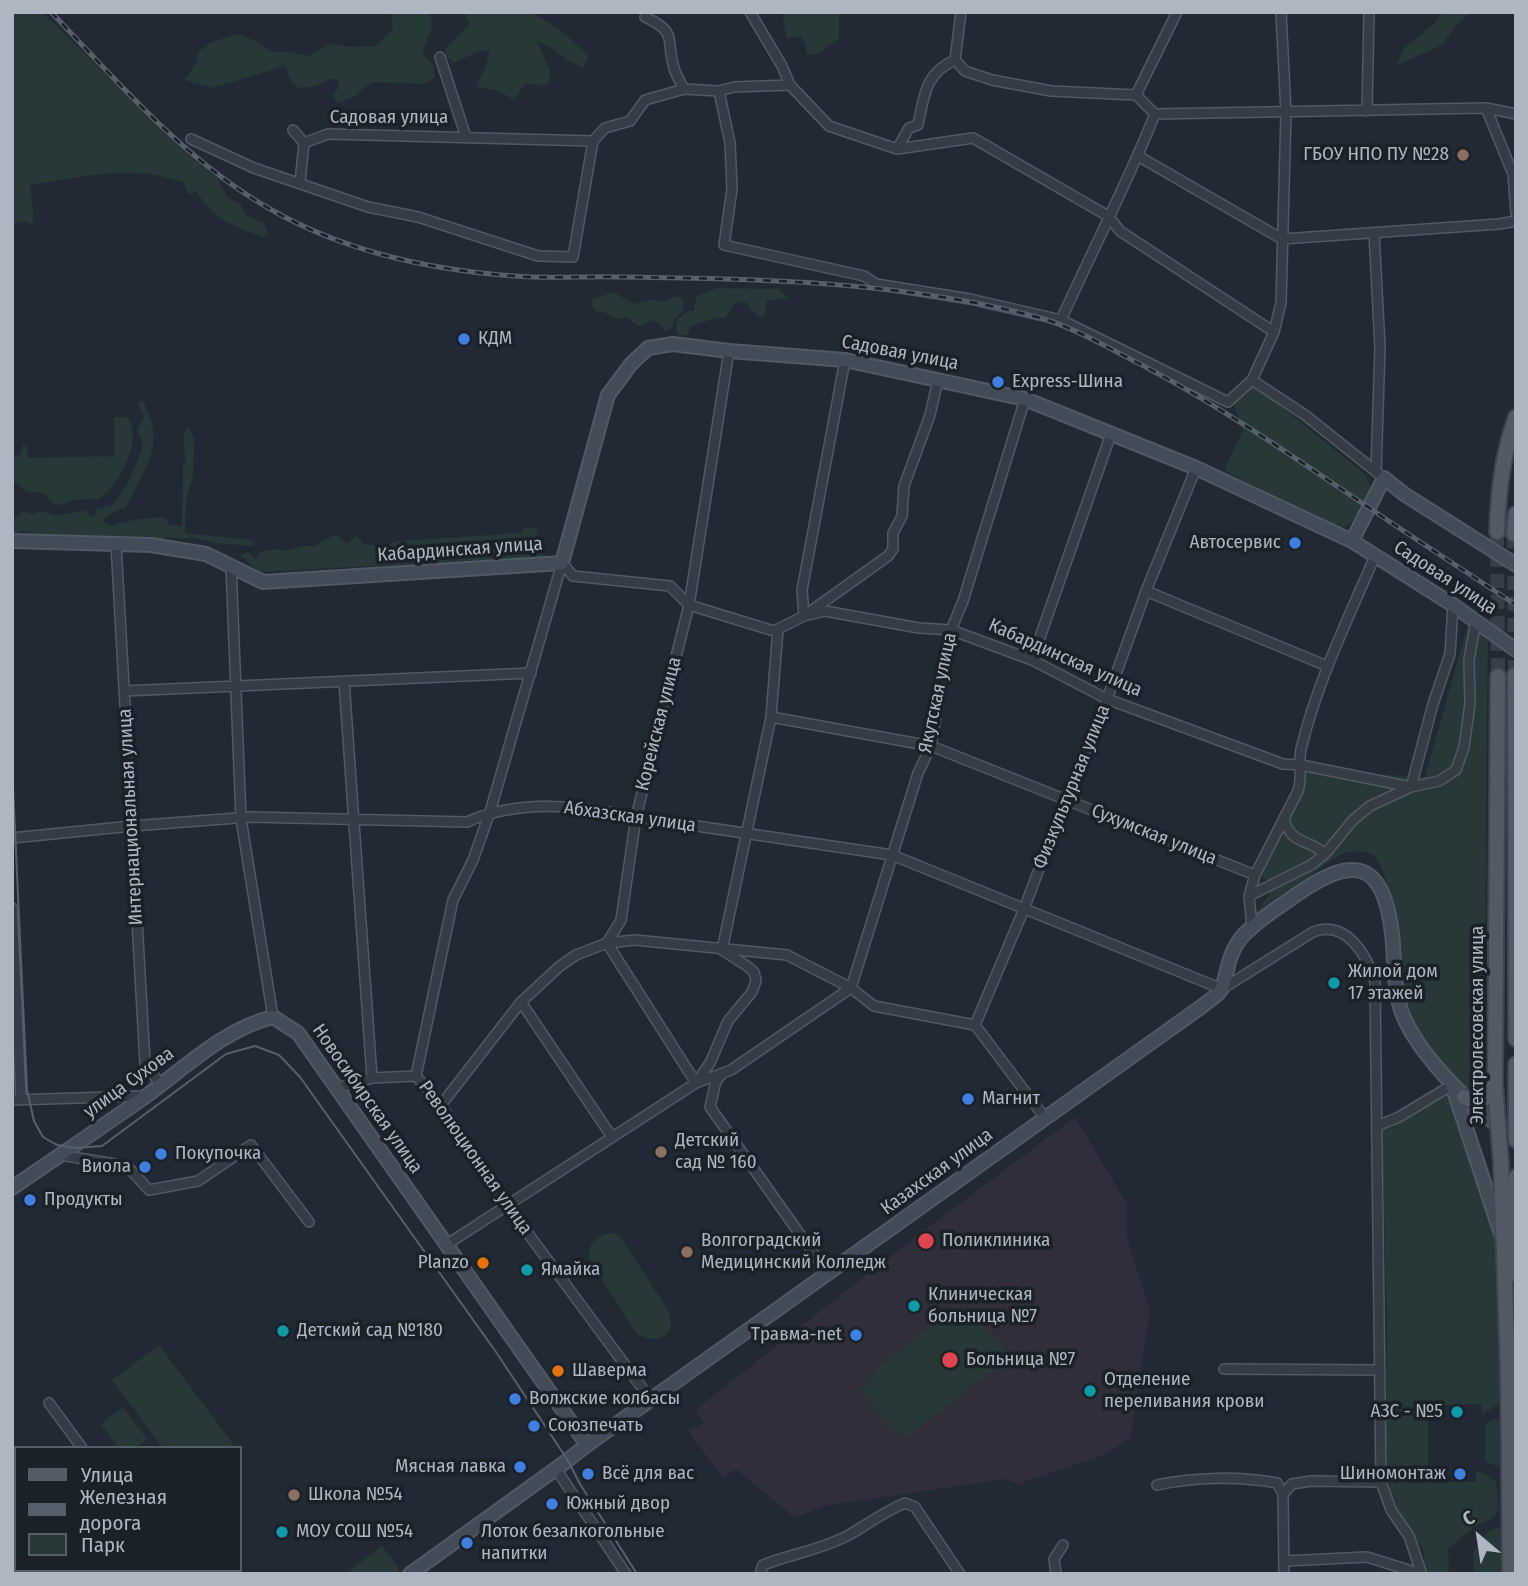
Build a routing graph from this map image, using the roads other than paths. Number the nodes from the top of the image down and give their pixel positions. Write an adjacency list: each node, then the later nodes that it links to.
1 (750, 12): 9 (street)
2 (961, 12): 8 (street)
3 (1177, 12): 12 (street)
4 (1282, 12): 15 (street)
5 (1369, 12): 14 (street)
6 (645, 17): 10 (street)
7 (440, 57): 19 (street)
8 (955, 60): 12 (street); 23 (street)
9 (790, 85): 11 (street); 23 (street)
10 (684, 89): 11 (street); 21 (street)
11 (719, 91): 32 (street)
12 (1136, 95): 16 (street)
13 (1486, 108): 14 (street); 17 (street); 25 (street)
14 (1367, 111): 15 (street)
15 (1286, 113): 16 (street); 31 (street)
16 (1155, 114): 24 (street)
17 (1516, 114)
18 (293, 130): 22 (street)
19 (466, 137): 21 (street, Садовая улица); 22 (street, Садовая улица)
20 (191, 139): 26 (street)
21 (593, 141): 26 (street)
22 (304, 143): 26 (street)
23 (897, 149): 28 (street)
24 (1138, 156): 28 (street); 31 (street)
25 (1515, 173): 27 (street)
26 (300, 183)
27 (1516, 213)
28 (1108, 216): 32 (street); 33 (street)
29 (1516, 221): 30 (street)
30 (1374, 233): 31 (street); 42 (street)
31 (1282, 239): 33 (street)
32 (1061, 320): 37 (street)
33 (1273, 332): 37 (street)
34 (729, 351): 35 (street, Садовая улица); 50 (street, Садовая улица); 54 (street, Корейская улица)
35 (845, 360): 36 (street, Садовая улица); 56 (street)
36 (938, 380): 38 (street, Садовая улица); 56 (street)
37 (1252, 380): 42 (street)
38 (1026, 399): 40 (street, Садовая улица); 59 (street, Якутская улица)
39 (1516, 417): 44 (main road)
40 (1111, 434): 41 (street, Садовая улица); 61 (street)
41 (1196, 468): 47 (street, Садовая улица); 53 (street, Физкультурная улица)
42 (1380, 475): 47 (street); 52 (street)
43 (1516, 514): 45 (main road)
44 (1497, 533)
45 (1514, 534)
46 (12, 541): 48 (street, Кабардинская улица)
47 (1352, 541): 49 (street, Садовая улица)
48 (116, 544): 51 (street, Кабардинская улица); 68 (street, Интернациональная улица)
49 (1375, 556): 55 (street, Садовая улица); 62 (street)
50 (562, 563): 51 (street, Кабардинская улица); 54 (street, Кабардинская улица); 63 (street, Революционная улица)
51 (231, 565): 67 (street)
52 (1516, 565)
53 (1146, 591): 62 (street); 69 (street, Физкультурная улица)
54 (689, 605): 58 (street, Кабардинская улица); 76 (street, Корейская улица)
55 (1453, 605): 57 (street, Садовая улица); 73 (street)
56 (804, 615): 58 (street, Кабардинская улица); 59 (street, Кабардинская улица)
57 (1476, 620): 60 (street, Садовая улица); 73 (street)
58 (778, 629): 70 (street)
59 (951, 630): 61 (street, Кабардинская улица); 71 (street, Якутская улица)
60 (1516, 650)
61 (1032, 660): 69 (street, Кабардинская улица)
62 (1327, 666): 72 (street)
63 (531, 673): 66 (street); 75 (street, Революционная улица)
64 (1515, 674): 90 (main road, Электролесовская улица)
65 (1498, 676): 104 (main road, Электролесовская улица)
66 (344, 681): 67 (street); 79 (street)
67 (237, 686): 68 (street); 78 (street)
68 (124, 691): 80 (street, Интернациональная улица)
69 (1107, 699): 72 (street, Кабардинская улица); 74 (street, Физкультурная улица)
70 (771, 717): 71 (street, Сухумская улица); 81 (street)
71 (931, 746): 74 (street, Сухумская улица); 84 (street, Якутская улица)
72 (1301, 765): 73 (street, Кабардинская улица); 77 (street)
73 (1411, 787): 83 (street)
74 (1065, 800): 85 (street, Сухумская улица); 88 (street, Физкультурная улица)
75 (490, 812): 76 (street, Абхазская улица); 79 (street, Абхазская улица); 101 (street, Революционная улица)
76 (636, 817): 81 (street, Абхазская улица); 91 (street, Корейская улица)
77 (1284, 818): 83 (street); 85 (street)
78 (241, 819): 79 (street, Абхазская улица); 80 (street, Абхазская улица); 96 (street)
79 (354, 819): 102 (street)
80 (132, 826): 82 (street, Абхазская улица); 105 (street, Интернациональная улица)
81 (746, 832): 84 (street, Абхазская улица); 92 (street)
82 (12, 838)
83 (1325, 853): 86 (street)
84 (892, 855): 88 (street, Абхазская улица); 93 (street, Якутская улица)
85 (1255, 876): 86 (street)
86 (1249, 896): 89 (street)
87 (12, 908): 110 (street)
88 (1024, 909): 94 (street, Абхазская улица); 97 (street, Физкультурная улица)
89 (1252, 927): 94 (street); 106 (street)
90 (1515, 937): 98 (main road, Электролесовская улица)
91 (607, 943): 92 (street); 95 (street); 103 (street)
92 (723, 950): 93 (street); 103 (street)
93 (851, 988): 97 (street); 100 (street)
94 (1222, 989): 112 (street, Казахская улица); 113 (street)
95 (521, 1002): 111 (street); 116 (street)
96 (273, 1017): 105 (street, улица Сухова); 107 (street, Новосибирская улица)
97 (975, 1025): 112 (street)
98 (1516, 1039)
99 (1516, 1063): 115 (main road, Электролесовская улица)
100 (724, 1073): 103 (street); 125 (street)
101 (416, 1076): 102 (street); 111 (street, Революционная улица)
102 (372, 1078): 107 (street)
103 (696, 1083): 116 (street)
104 (1495, 1084): 109 (main road); 114 (main road, Электролесовская улица)
105 (161, 1085): 108 (street, улица Сухова)
106 (1452, 1085): 109 (street); 113 (street); 123 (street)
107 (338, 1088): 124 (street, Новосибирская улица)
108 (146, 1096): 110 (street); 118 (street, улица Сухова)
109 (1465, 1097): 114 (street)
110 (17, 1099)
111 (441, 1105): 121 (street, Революционная улица)
112 (1045, 1118): 125 (street, Казахская улица)
113 (1378, 1125): 127 (street)
114 (1498, 1126): 115 (main road); 123 (main road, Электролесовская улица)
115 (1515, 1127): 117 (main road, Электролесовская улица)
116 (612, 1137): 121 (street)
117 (1516, 1140)
118 (60, 1156): 120 (street, улица Сухова); 122 (street)
119 (1516, 1177): 128 (main road, Электролесовская улица)
120 (12, 1188)
121 (507, 1205): 124 (street); 129 (street, Революционная улица)
122 (309, 1222)
123 (1504, 1243): 128 (main road, Электролесовская улица)
124 (446, 1245): 131 (street, Новосибирская улица)
125 (828, 1274): 129 (street, Казахская улица)
126 (1224, 1369): 127 (street)
127 (1380, 1370): 134 (street)
128 (1508, 1373): 146 (main road, Электролесовская улица)
129 (651, 1400): 131 (street, Казахская улица)
130 (50, 1403): 132 (street)
131 (587, 1445): 133 (street, Казахская улица)
132 (81, 1446)
133 (556, 1469): 140 (street, Казахская улица); 141 (street)
134 (1381, 1482): 136 (street); 139 (street)
135 (1157, 1485): 136 (street)
136 (1283, 1494): 138 (street)
137 (1063, 1545): 144 (street)
138 (1284, 1561): 139 (street); 145 (street)
139 (1420, 1573)
140 (410, 1574)
141 (626, 1574)
142 (760, 1574): 143 (street)
143 (960, 1574)
144 (1056, 1574)
145 (1284, 1574)
146 (1510, 1574)

